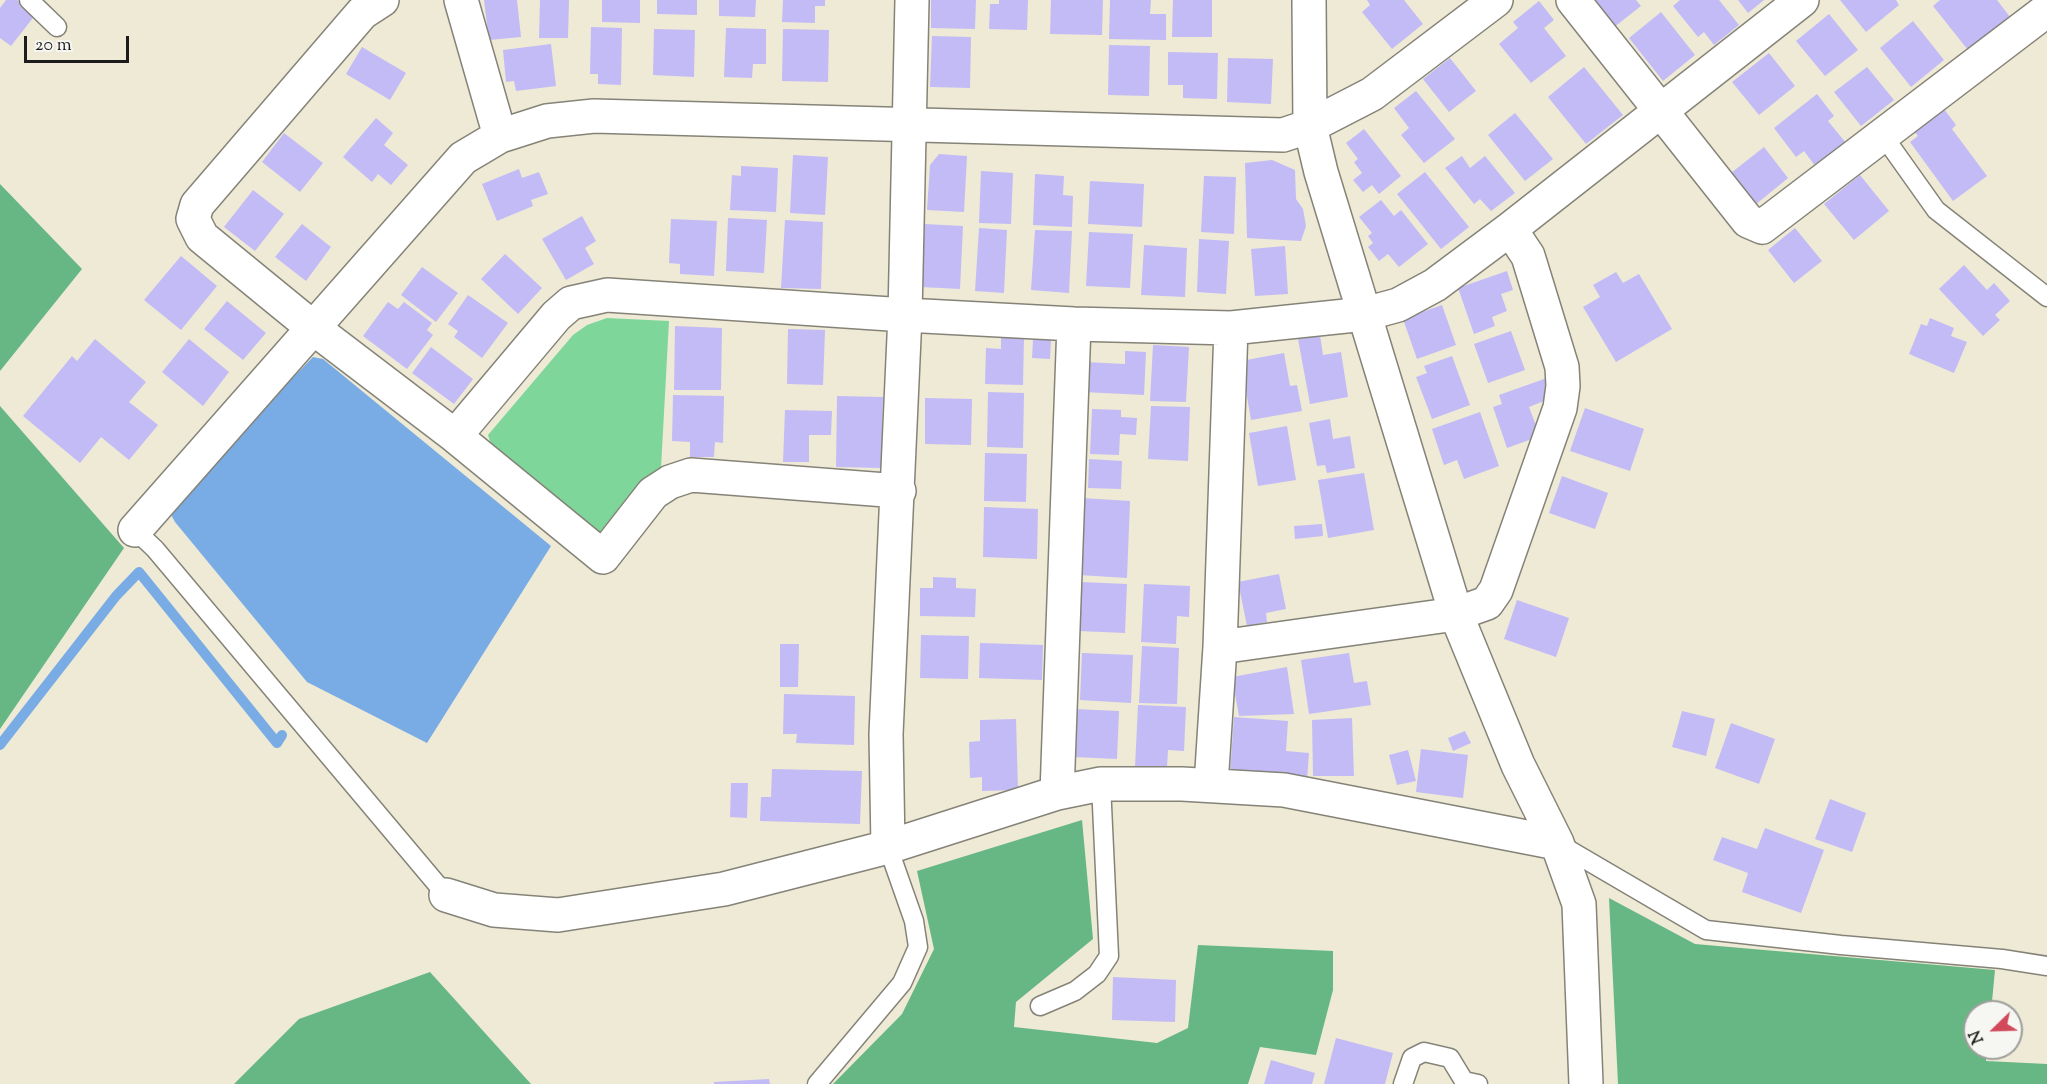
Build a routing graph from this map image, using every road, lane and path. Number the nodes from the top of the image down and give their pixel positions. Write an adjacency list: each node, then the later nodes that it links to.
1 (29, 0): 10 (lane)
2 (382, 0): 21 (street)
3 (461, 0): 15 (street)
4 (912, 0): 12 (street)
5 (1309, 0): 13 (street)
6 (1496, 0): 13 (street)
7 (1573, 0): 11 (street)
8 (1802, 0): 11 (street)
9 (2047, 10): 14 (street)
10 (57, 27)
11 (1658, 111): 14 (street); 16 (street)
12 (910, 126): 13 (street); 15 (street); 19 (street)
13 (1310, 126): 18 (street)
14 (1882, 134): 17 (lane)
15 (500, 136): 21 (street)
16 (1510, 229): 18 (street); 26 (street)
17 (2047, 297)
18 (1365, 314): 22 (street); 26 (street)
19 (905, 315): 20 (street); 23 (street); 24 (street)
20 (1074, 324): 22 (street); 30 (street)
21 (312, 327): 23 (street); 25 (street)
22 (1231, 328): 27 (street)
23 (455, 436): 24 (street)
24 (899, 491): 32 (street)
25 (135, 530): 33 (lane)
26 (1456, 614): 27 (street); 31 (street)
27 (1220, 648): 29 (street)
28 (1101, 784): 29 (street); 30 (street); 35 (lane)
29 (1210, 785): 31 (street)
30 (1057, 793): 32 (street)
31 (1557, 843): 34 (lane); 39 (street)
32 (888, 848): 33 (street); 37 (lane)
33 (446, 895)
34 (2047, 966)
35 (1040, 1006)
36 (1468, 1083): 38 (lane)
37 (817, 1084)
38 (1403, 1084)
39 (1586, 1084)

